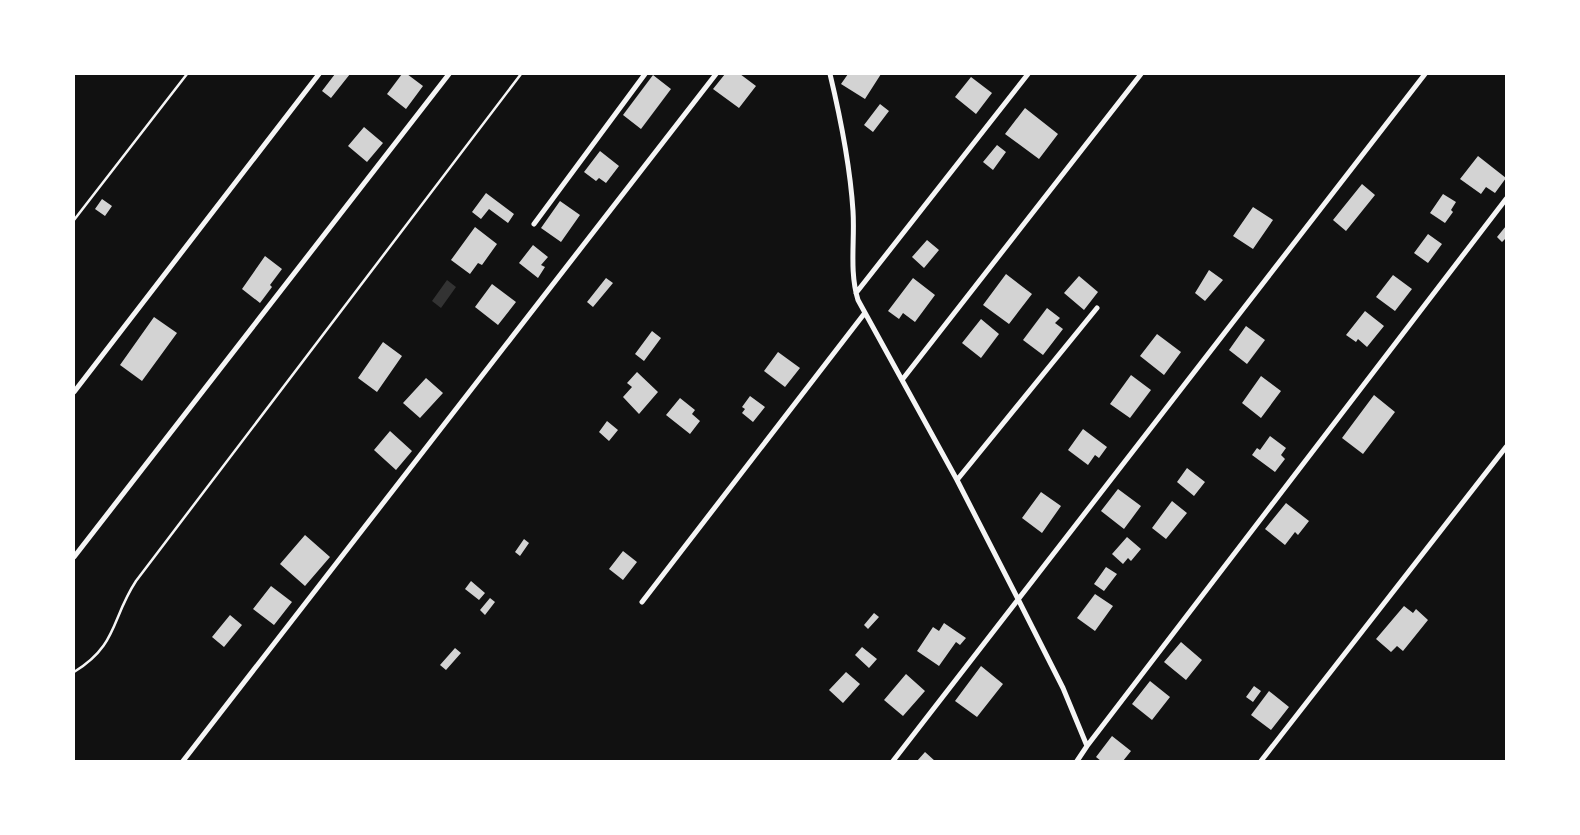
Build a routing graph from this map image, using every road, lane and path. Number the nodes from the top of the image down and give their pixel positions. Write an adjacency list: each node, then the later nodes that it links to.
1 (187, 74): 12 (path)
2 (318, 74): 18 (street)
3 (449, 74): 21 (street)
4 (521, 74): 24 (path)
5 (646, 74): 13 (street)
6 (716, 74): 26 (street)
7 (830, 74): 14 (street)
8 (1028, 74): 14 (street)
9 (1141, 74): 17 (street)
10 (1425, 74): 22 (street)
11 (1506, 199): 25 (street)
12 (74, 220)
13 (534, 224)
14 (856, 293): 16 (street)
15 (1097, 308): 20 (street)
16 (864, 314): 17 (street); 23 (street)
17 (902, 380): 20 (street)
18 (74, 392)
19 (1506, 447): 29 (street)
20 (957, 480): 22 (street)
21 (74, 557)
22 (1019, 601): 25 (street); 27 (street)
23 (642, 602)
24 (74, 672)
25 (1087, 746): 28 (street)
26 (183, 761)
27 (893, 761)
28 (1077, 761)
29 (1261, 761)

